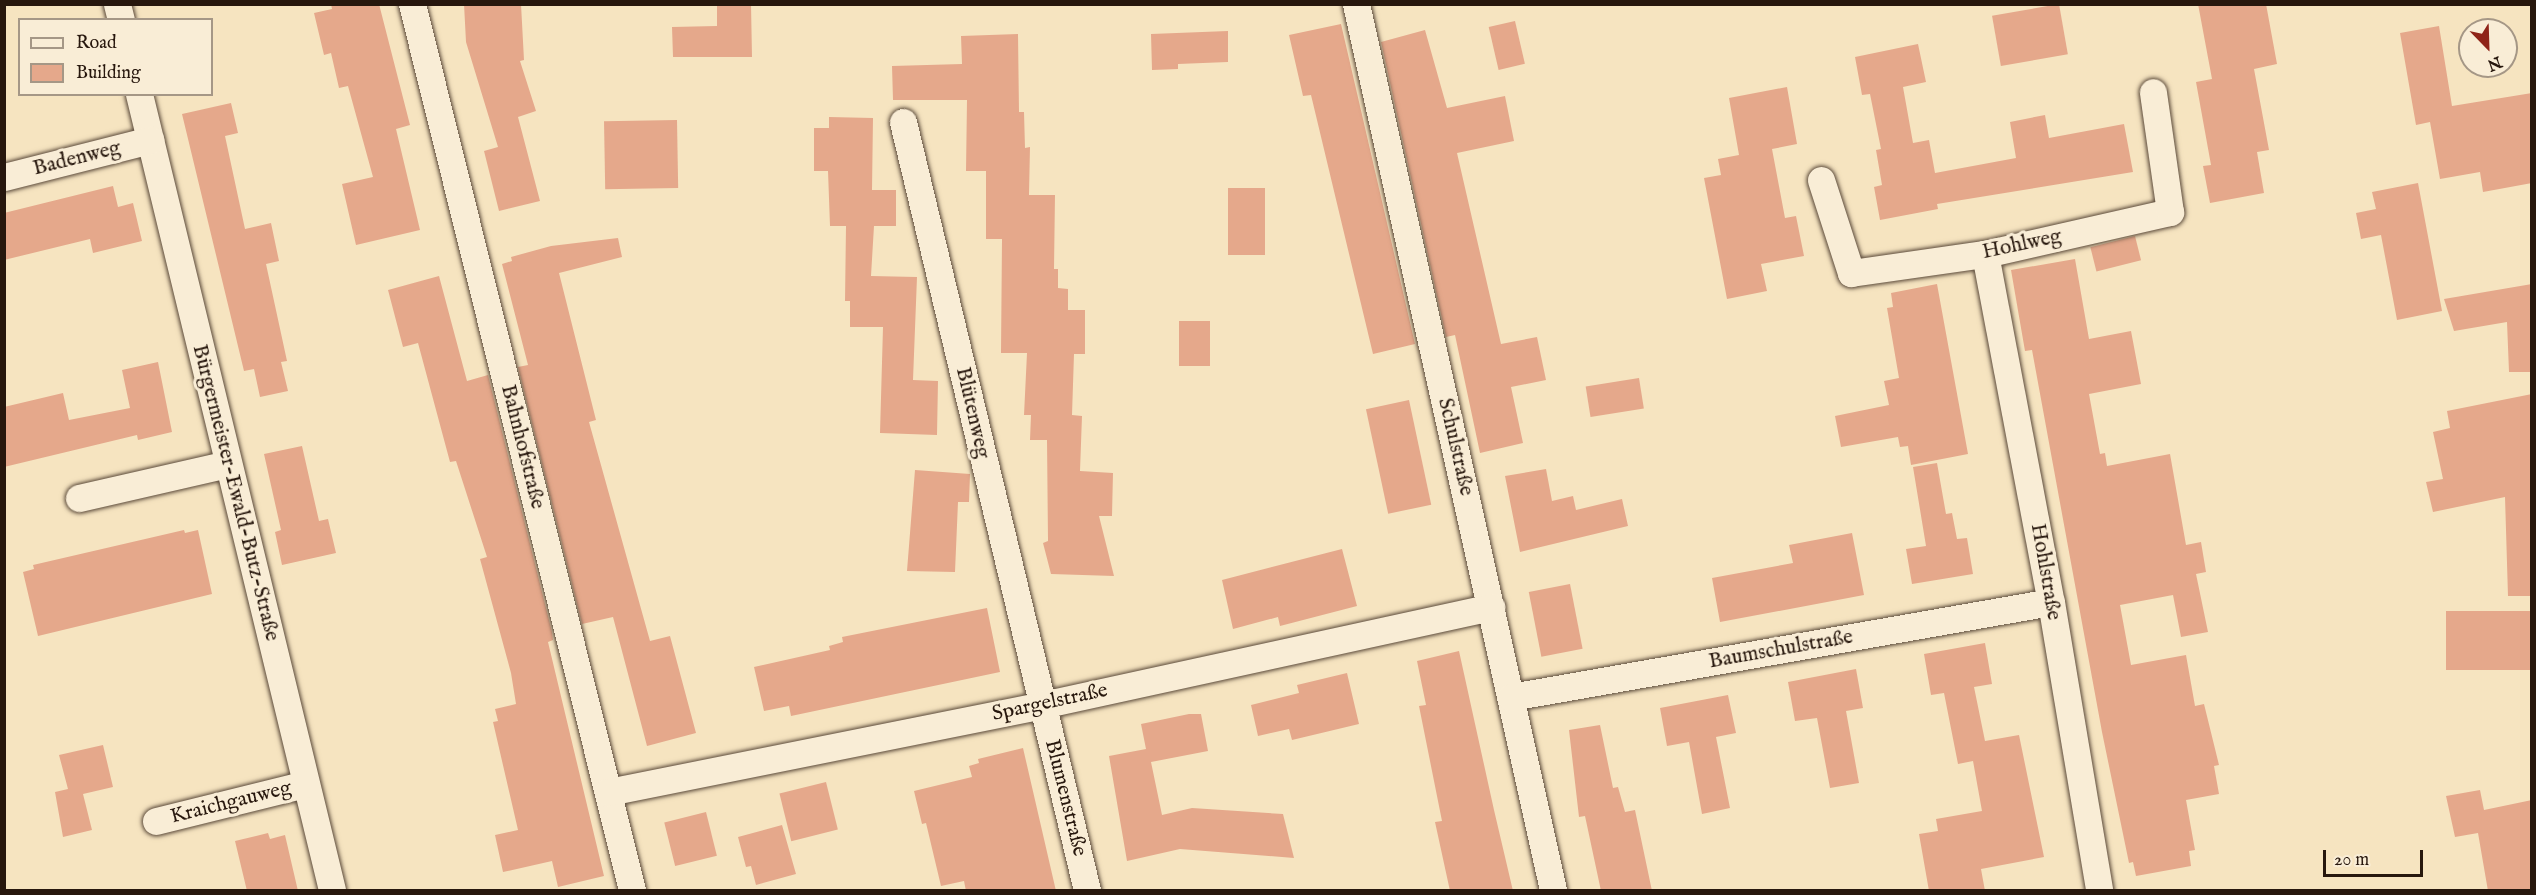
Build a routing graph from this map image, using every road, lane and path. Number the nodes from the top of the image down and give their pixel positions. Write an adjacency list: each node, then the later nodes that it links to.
1 (412, 4): 17 (street, Bahnhofstraße)
2 (1356, 4): 13 (street, Schulstraße)
3 (2153, 92): 9 (street, Hohlweg)
4 (139, 96): 6 (street, Bürgermeister-Ewald-Butz-Straße)
5 (903, 122): 15 (street, Blütenweg)
6 (150, 140): 7 (street, Badenweg); 10 (street, Bürgermeister-Ewald-Butz-Straße)
7 (4, 177)
8 (1821, 180): 9 (street, Hohlweg)
9 (1985, 254): 12 (street, Hohlstraße)
10 (227, 464): 11 (street); 16 (street, Bürgermeister-Ewald-Butz-Straße)
11 (79, 498)
12 (2051, 602): 14 (street, Baumschulstraße); 23 (street, Hohlstraße)
13 (1491, 607): 14 (street, Schulstraße); 15 (street, Spargelstraße)
14 (1511, 697): 22 (street, Schulstraße)
15 (1042, 705): 17 (street, Spargelstraße); 21 (street, Blumenstraße)
16 (306, 784): 18 (street, Kraichgauweg); 19 (street, Bürgermeister-Ewald-Butz-Straße)
17 (608, 792): 20 (street, Bahnhofstraße)
18 (156, 821)
19 (332, 891)
20 (632, 891)
21 (1088, 891)
22 (1553, 891)
23 (2099, 891)

